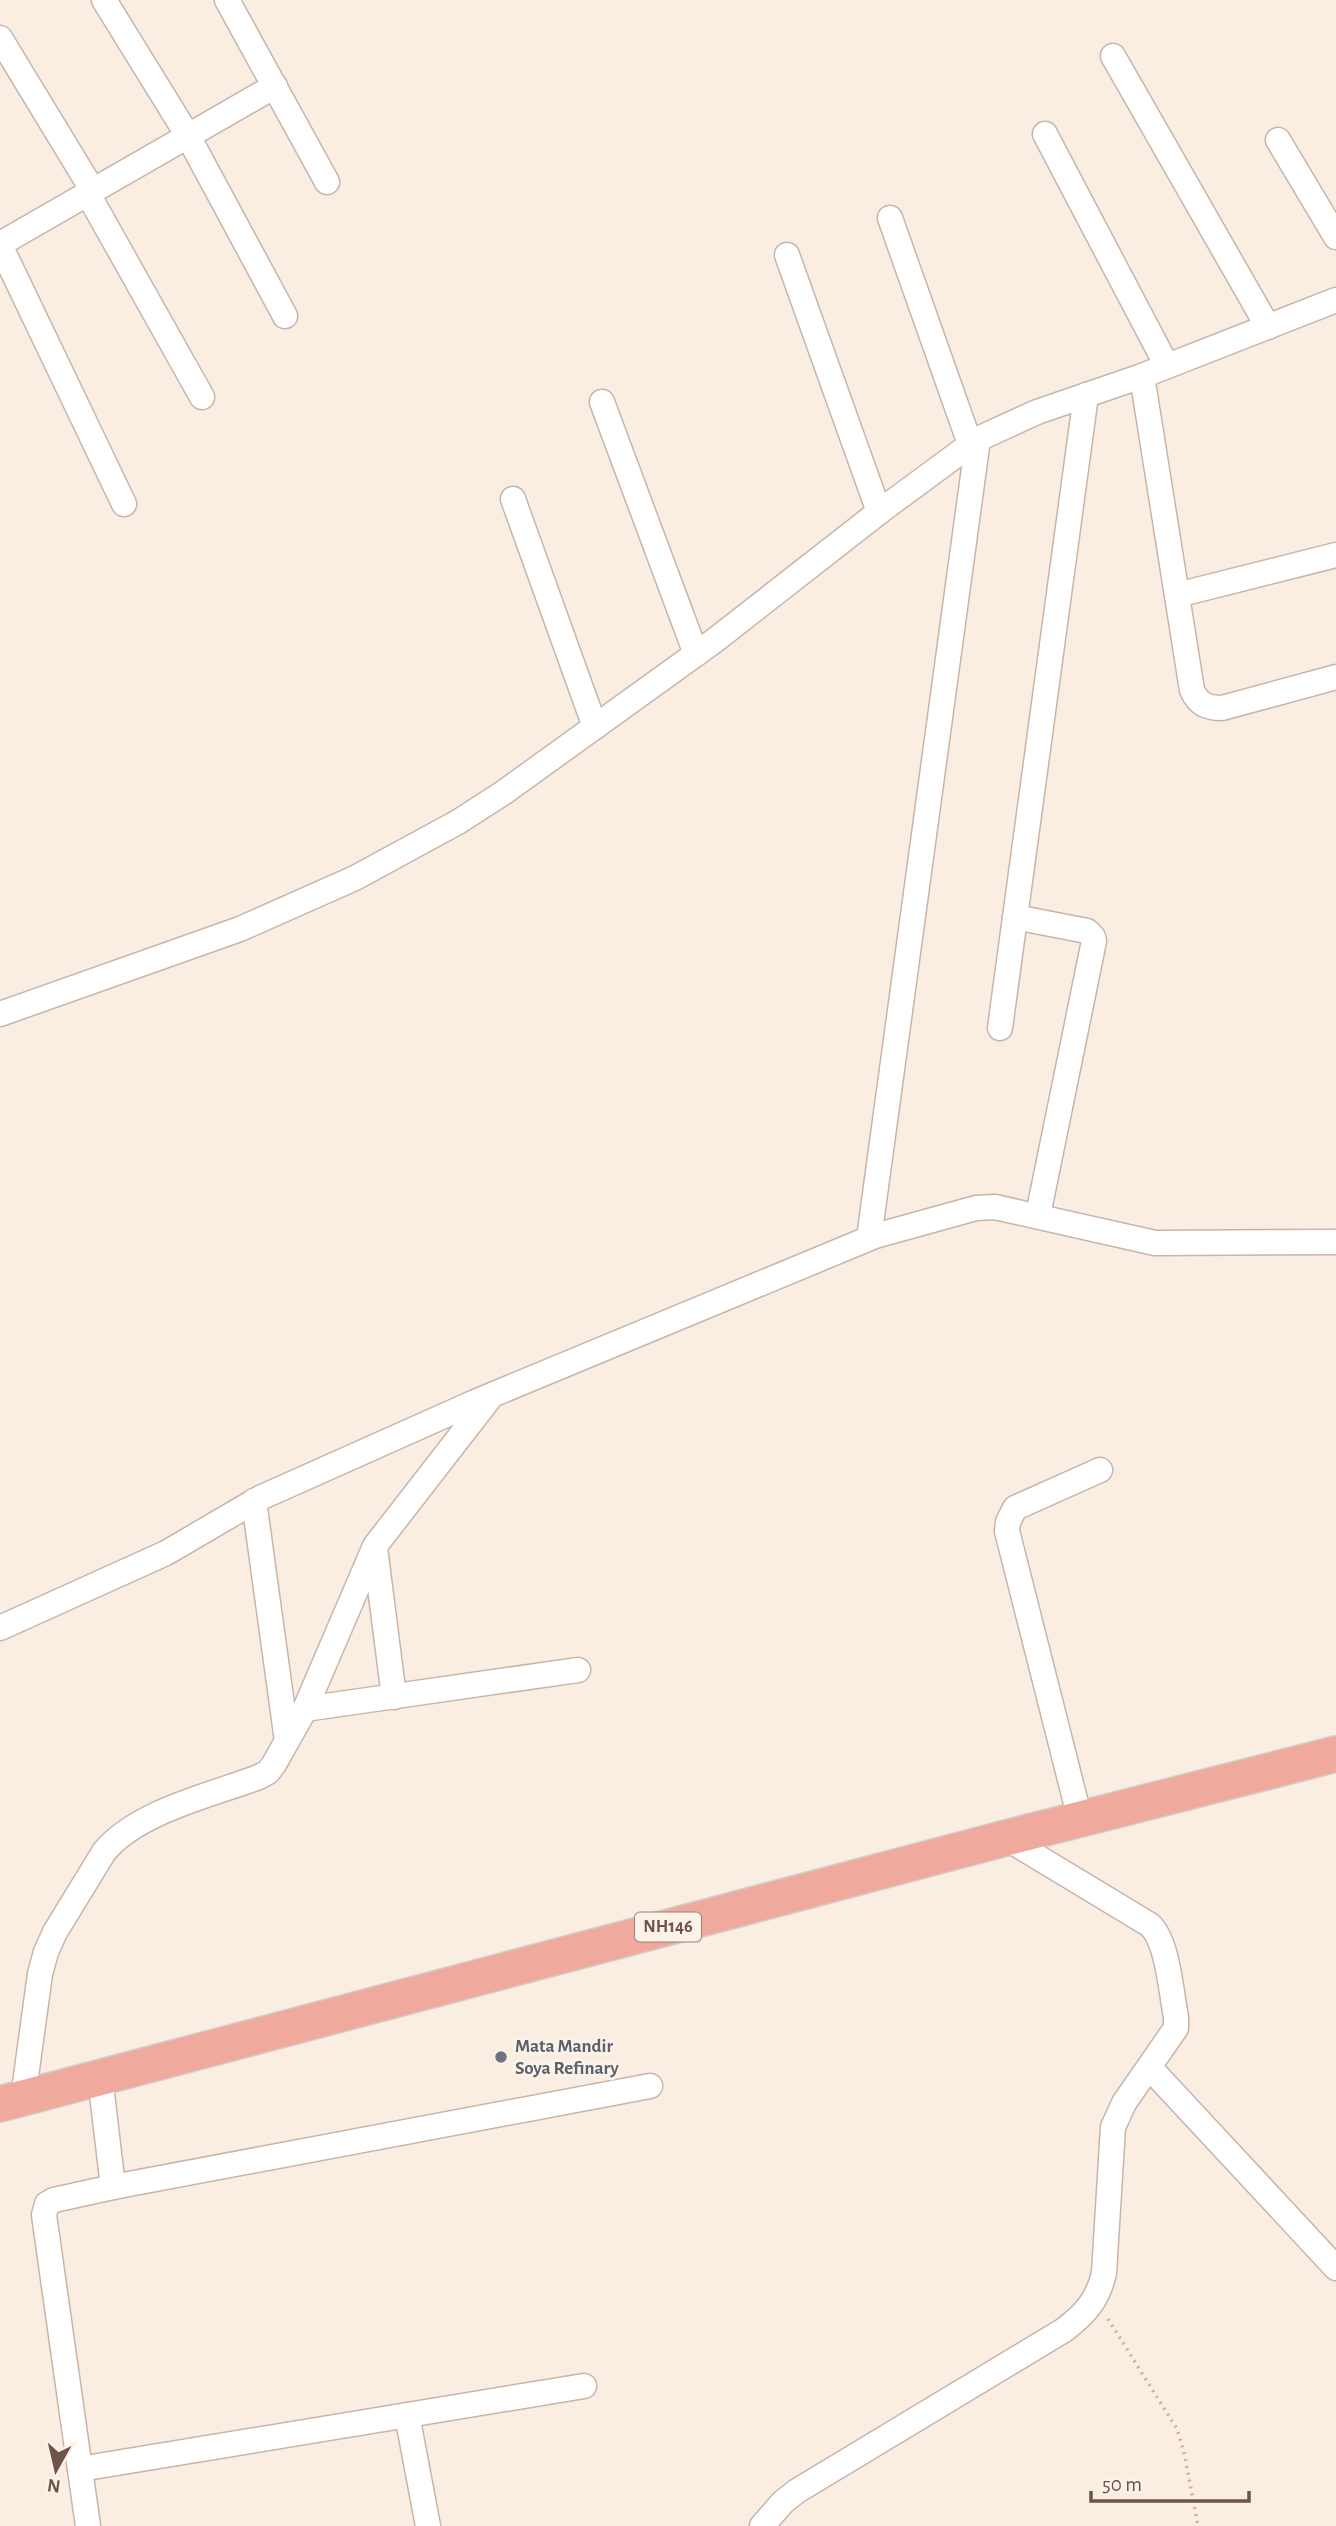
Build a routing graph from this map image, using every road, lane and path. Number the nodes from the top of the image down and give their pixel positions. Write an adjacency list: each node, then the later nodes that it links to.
1 (104, 0): 7 (street)
2 (227, 0): 5 (street)
3 (0, 38): 10 (street)
4 (1113, 56): 17 (street)
5 (275, 86): 7 (street); 9 (street)
6 (1045, 134): 18 (street)
7 (188, 136): 10 (street); 16 (street)
8 (1278, 140): 12 (street)
9 (327, 182)
10 (90, 192): 13 (street); 21 (street)
11 (890, 218): 23 (street)
12 (1336, 237)
13 (0, 245): 25 (street)
14 (787, 256): 26 (street)
15 (1336, 300): 17 (street)
16 (285, 316)
17 (1268, 327): 18 (street)
18 (1167, 366): 19 (street)
19 (1142, 376): 20 (street); 28 (street)
20 (1086, 395): 23 (street); 32 (street)
21 (202, 397)
22 (602, 402): 29 (street)
23 (974, 441): 26 (street); 36 (street)
24 (513, 499): 31 (street)
25 (124, 504)
26 (879, 512): 29 (street)
27 (1336, 555): 28 (street)
28 (1177, 595): 30 (street)
29 (696, 654): 31 (street)
30 (1336, 677)
31 (595, 726): 33 (street)
32 (1015, 917): 34 (street); 35 (street)
33 (0, 1014)
34 (1000, 1028)
35 (1038, 1215): 36 (street); 37 (street)
36 (869, 1238): 38 (street)
37 (1336, 1242)
38 (491, 1395): 40 (street); 41 (street)
39 (1100, 1471): 48 (street)
40 (254, 1501): 42 (street); 46 (street)
41 (375, 1546): 44 (street); 45 (street)
42 (0, 1628)
43 (578, 1670): 44 (street)
44 (394, 1697): 45 (street)
45 (305, 1709): 46 (street)
46 (287, 1741): 53 (street)
47 (1336, 1754): 48 (highway, NH146)
48 (1080, 1819): 49 (highway, NH146)
49 (1006, 1838): 50 (street); 51 (highway, NH146)
50 (1150, 2068): 55 (street); 56 (street)
51 (100, 2077): 53 (highway, NH146); 54 (street)
52 (650, 2086): 54 (street)
53 (12, 2101)
54 (113, 2187): 59 (street)
55 (1336, 2268)
56 (1096, 2299): 62 (street); 63 (path)
57 (584, 2386): 58 (street)
58 (407, 2415): 59 (street); 61 (street)
59 (80, 2469): 60 (street)
60 (88, 2526)
61 (428, 2526)
62 (762, 2526)
63 (1198, 2526)

